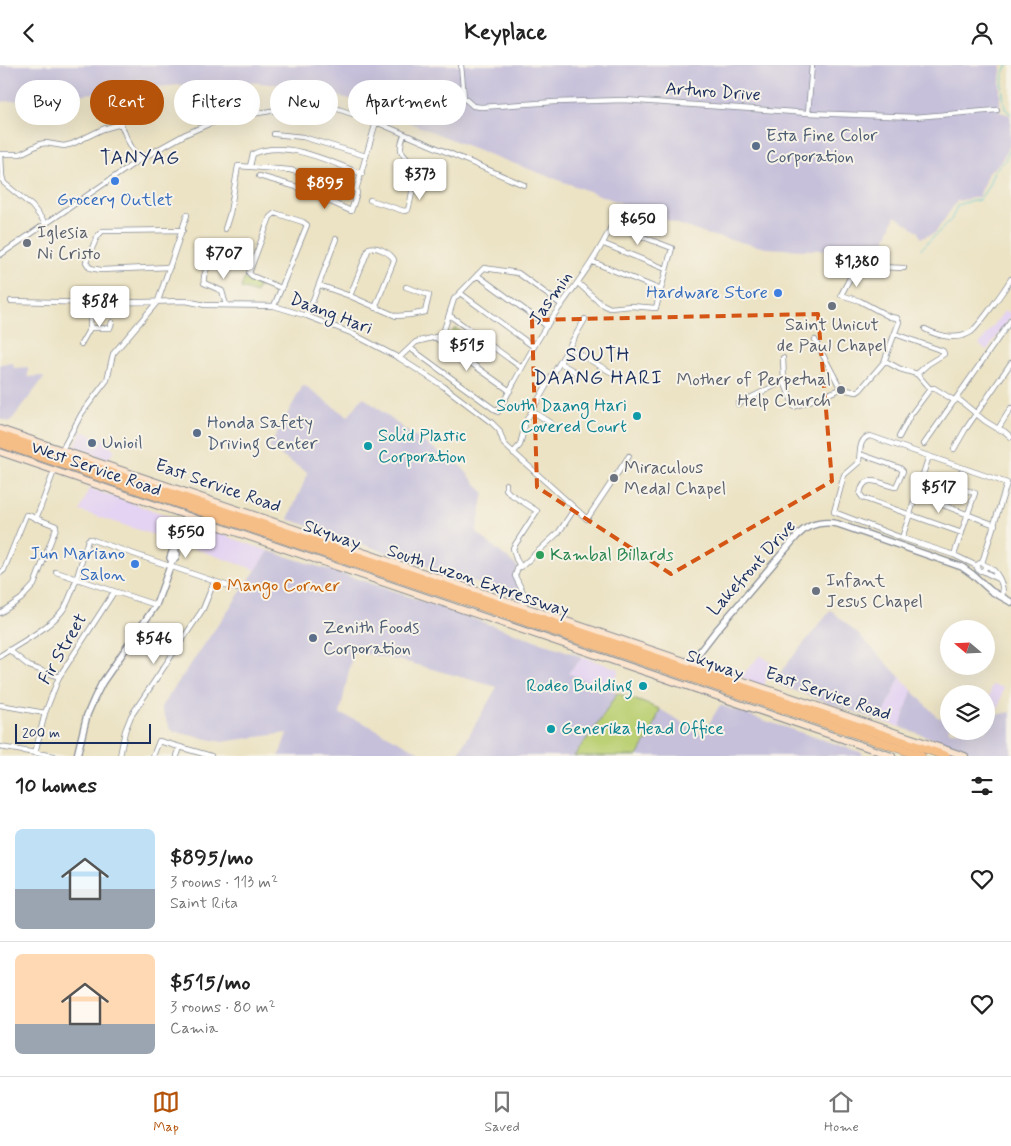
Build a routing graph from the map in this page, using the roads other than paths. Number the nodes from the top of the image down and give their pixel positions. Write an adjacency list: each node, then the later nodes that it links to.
1 (461, 65): 5 (street, Arturo Drive)
2 (812, 65): 5 (street)
3 (997, 110): 5 (street, Arturo Drive)
4 (348, 113): 12 (street)
5 (808, 113)
6 (373, 125): 11 (street)
7 (381, 125): 9 (street)
8 (274, 134): 11 (street)
9 (404, 135): 16 (street); 18 (street)
10 (1, 154): 12 (street); 20 (street)
11 (366, 156): 14 (street)
12 (139, 160): 20 (street)
13 (250, 166): 14 (street); 17 (street); 21 (street)
14 (362, 174): 17 (street)
15 (259, 176): 17 (street)
16 (524, 185)
17 (356, 190)
18 (370, 200)
19 (187, 215): 22 (street)
20 (46, 223): 25 (street)
21 (224, 229)
22 (183, 230): 28 (street); 28 (street)
23 (336, 239): 34 (street)
24 (604, 244): 27 (street, Jasmin); 30 (street); 30 (street, Jasmin)
25 (0, 255)
26 (214, 258): 43 (street)
27 (593, 262): 33 (street, Jasmin); 37 (street)
28 (170, 267): 41 (street)
29 (904, 268): 55 (street)
30 (666, 269): 37 (street)
31 (477, 275): 38 (street); 44 (street); 52 (street)
32 (1011, 279): 54 (street)
33 (578, 283): 37 (street); 44 (street, Jasmin)
34 (319, 285): 39 (street); 48 (street)
35 (406, 287): 46 (street)
36 (281, 288): 36 (street); 45 (street)
37 (661, 290)
38 (460, 293): 47 (street); 59 (street)
39 (350, 296): 46 (street); 46 (street)
40 (11, 301): 42 (street, Daang Hari)
41 (158, 301): 42 (street, Daang Hari); 43 (street, Daang Hari); 89 (street)
42 (91, 303): 53 (street)
43 (226, 305): 45 (street, Daang Hari)
44 (562, 305): 52 (street, Jasmin)
45 (274, 306): 48 (street, Daang Hari)
46 (375, 308)
47 (449, 315): 56 (street); 67 (street)
48 (306, 316): 62 (street, Daang Hari)
49 (585, 319): 61 (street)
50 (1011, 320): 75 (street)
51 (112, 322): 53 (street)
52 (547, 326): 59 (street, Jasmin)
53 (90, 328): 58 (street)
54 (925, 329)
55 (895, 334): 64 (street); 69 (street)
56 (436, 337): 60 (street); 74 (street)
57 (815, 340): 72 (street)
58 (81, 344)
59 (534, 347): 67 (street, Jasmin)
60 (410, 348): 62 (street); 74 (street, Jasmin)
61 (569, 348): 65 (street); 68 (street)
62 (399, 358): 92 (street, Daang Hari)
63 (783, 358): 71 (street)
64 (885, 361): 69 (street); 72 (street)
65 (560, 363): 70 (street); 78 (street)
66 (1011, 363): 79 (street)
67 (522, 368): 74 (street, Jasmin)
68 (614, 374)
69 (917, 374): 73 (street)
70 (581, 375)
71 (784, 381): 72 (street); 76 (street)
72 (841, 389)
73 (930, 389): 75 (street); 84 (street)
74 (510, 391)
75 (956, 399): 79 (street); 87 (street)
76 (738, 405)
77 (1011, 408): 82 (street)
78 (532, 411): 80 (street); 92 (street)
79 (976, 413): 82 (street); 90 (street)
80 (552, 424)
81 (0, 429): 89 (main road, East Service Road)
82 (998, 429): 85 (street)
83 (0, 436): 142 (highway, Skyway); 143 (highway, South Luzon Expressway)
84 (899, 437)
85 (1011, 437)
86 (0, 443): 141 (highway, Skyway)
87 (924, 444)
88 (0, 447): 140 (highway, South Luzon Expressway)
89 (62, 449): 121 (main road, East Service Road)
90 (954, 449)
91 (0, 452): 96 (main road, West Service Road)
92 (513, 453): 100 (street, Daang Hari)
93 (860, 454): 95 (street); 101 (street); 107 (street)
94 (629, 456): 100 (street)
95 (930, 457): 97 (street); 105 (street)
96 (54, 471): 103 (main road, West Service Road); 104 (street)
97 (923, 476): 99 (street); 102 (street)
98 (506, 484): 110 (street)
99 (916, 495): 101 (street); 102 (street)
100 (575, 508): 110 (street)
101 (910, 515): 106 (street); 107 (street)
102 (968, 515): 105 (street); 106 (street)
103 (188, 516): 109 (street); 139 (main road, West Service Road)
104 (36, 519): 113 (street); 122 (street)
105 (995, 525): 111 (street)
106 (962, 533): 108 (street)
107 (902, 538): 108 (street)
108 (954, 555): 111 (street)
109 (171, 564): 114 (street); 115 (street); 120 (street)
110 (519, 564): 121 (street)
111 (982, 566): 118 (street)
112 (56, 572): 114 (street)
113 (0, 573)
114 (76, 579): 117 (street); 123 (street)
115 (214, 582): 116 (street); 135 (street)
116 (237, 589)
117 (114, 592): 120 (street); 126 (street, Fir Street)
118 (1002, 597): 119 (street, Lakefront Drive); 125 (street, Lakefront Drive)
119 (1011, 602)
120 (156, 605): 134 (street)
121 (522, 606): 125 (main road, East Service Road)
122 (0, 613)
123 (9, 650): 124 (street); 126 (street)
124 (0, 656)
125 (691, 663): 144 (main road, East Service Road)
126 (59, 677): 128 (street, Fir Street)
127 (0, 705): 128 (street)
128 (45, 713): 131 (street, Fir Street)
129 (0, 747): 131 (street)
130 (180, 747): 132 (street); 136 (street); 137 (street)
131 (35, 753): 133 (street)
132 (203, 755): 138 (street)
133 (54, 756)
134 (77, 756)
135 (120, 756)
136 (154, 756)
137 (177, 756)
138 (211, 756)
139 (892, 756)
140 (908, 756)
141 (921, 756)
142 (938, 756)
143 (946, 756)
144 (965, 756)

